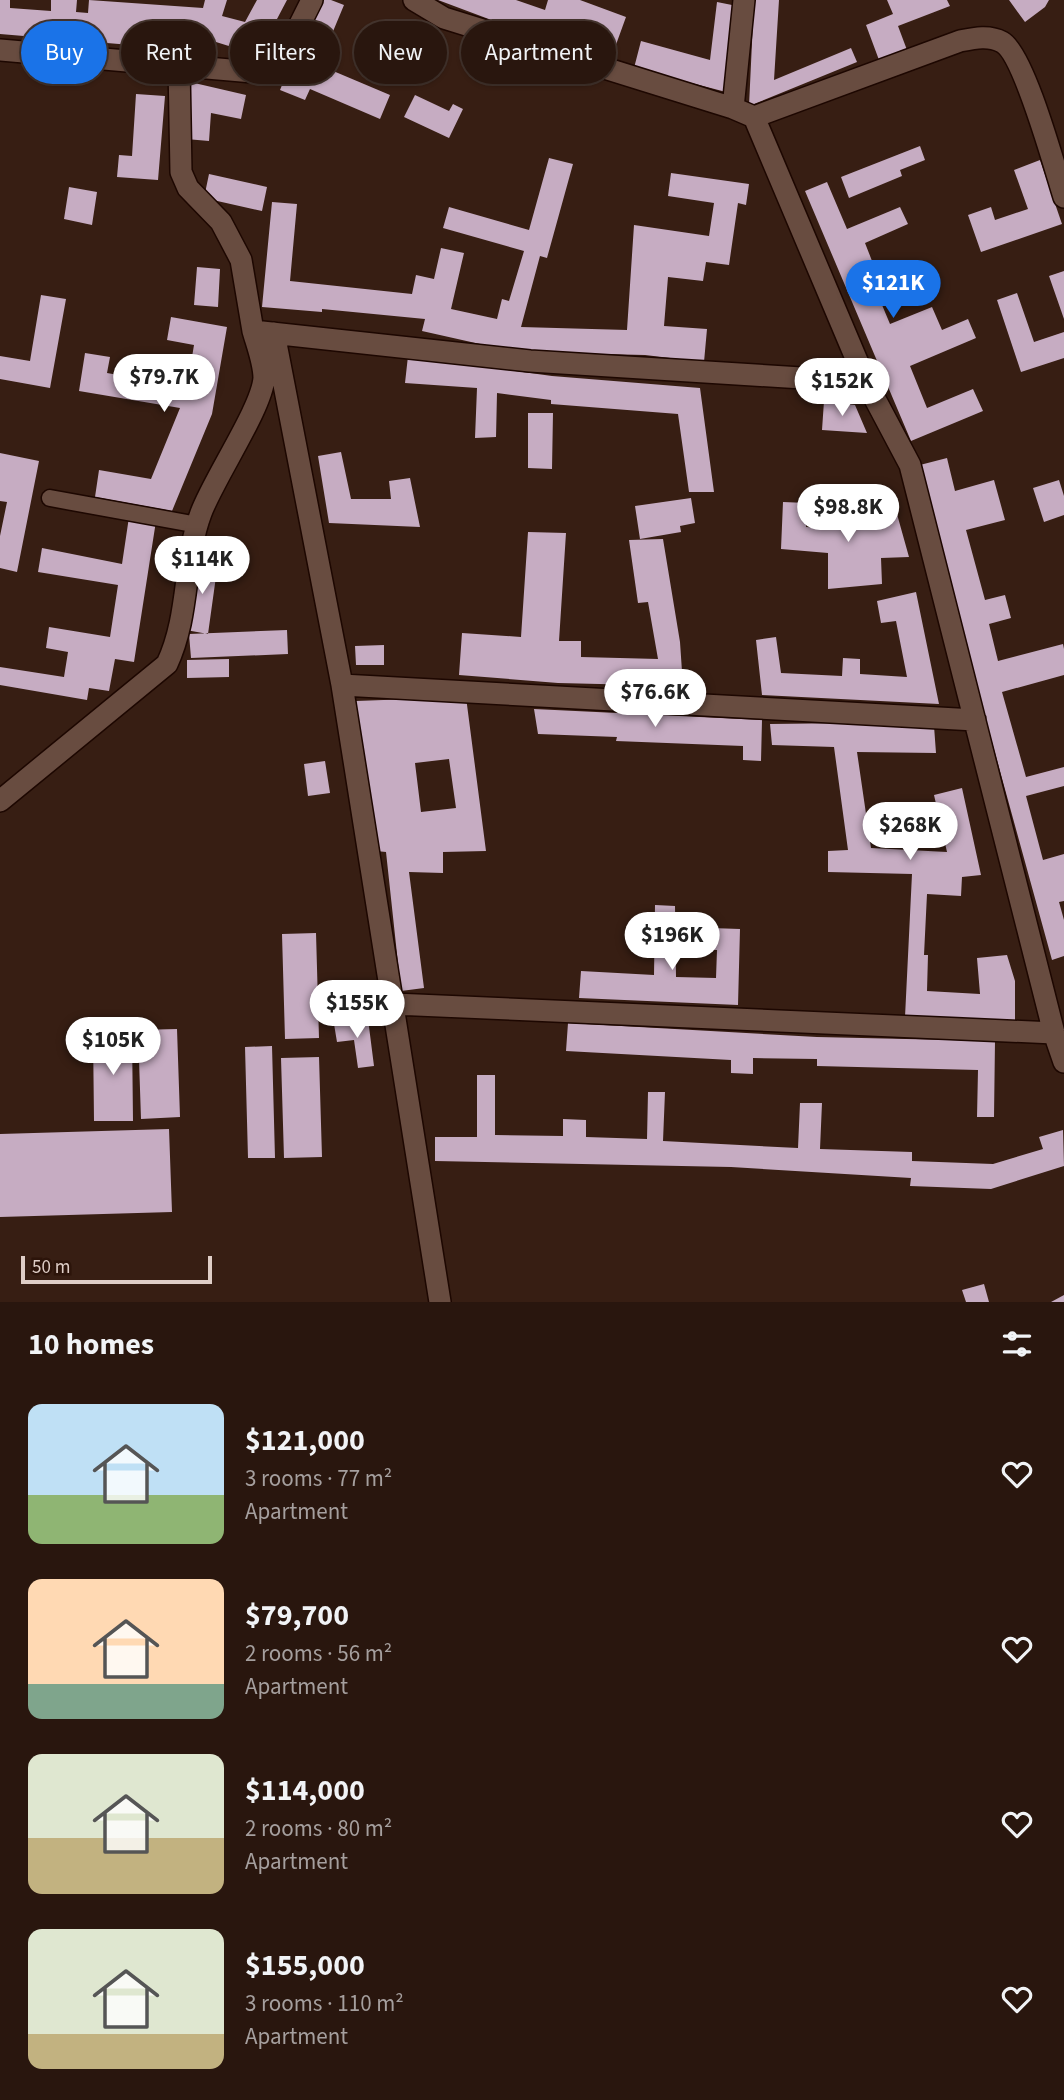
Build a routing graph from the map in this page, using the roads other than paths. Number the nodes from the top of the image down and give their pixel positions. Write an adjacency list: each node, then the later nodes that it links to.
1 (312, 0): 6 (street)
2 (414, 0): 8 (street)
3 (744, 0): 8 (street)
4 (0, 50): 5 (street)
5 (121, 61)
6 (216, 69)
7 (179, 84): 11 (street)
8 (733, 108): 9 (street)
9 (754, 117): 10 (street); 12 (street)
10 (1064, 197)
11 (264, 332): 12 (street); 14 (street); 15 (street)
12 (866, 382): 16 (street)
13 (50, 498): 14 (lane)
14 (198, 526): 17 (street)
15 (342, 685): 16 (street); 18 (street)
16 (975, 720): 19 (street)
17 (0, 801)
18 (394, 1004): 19 (street); 21 (street)
19 (1054, 1032): 20 (street)
20 (1064, 1062)
21 (440, 1302)

